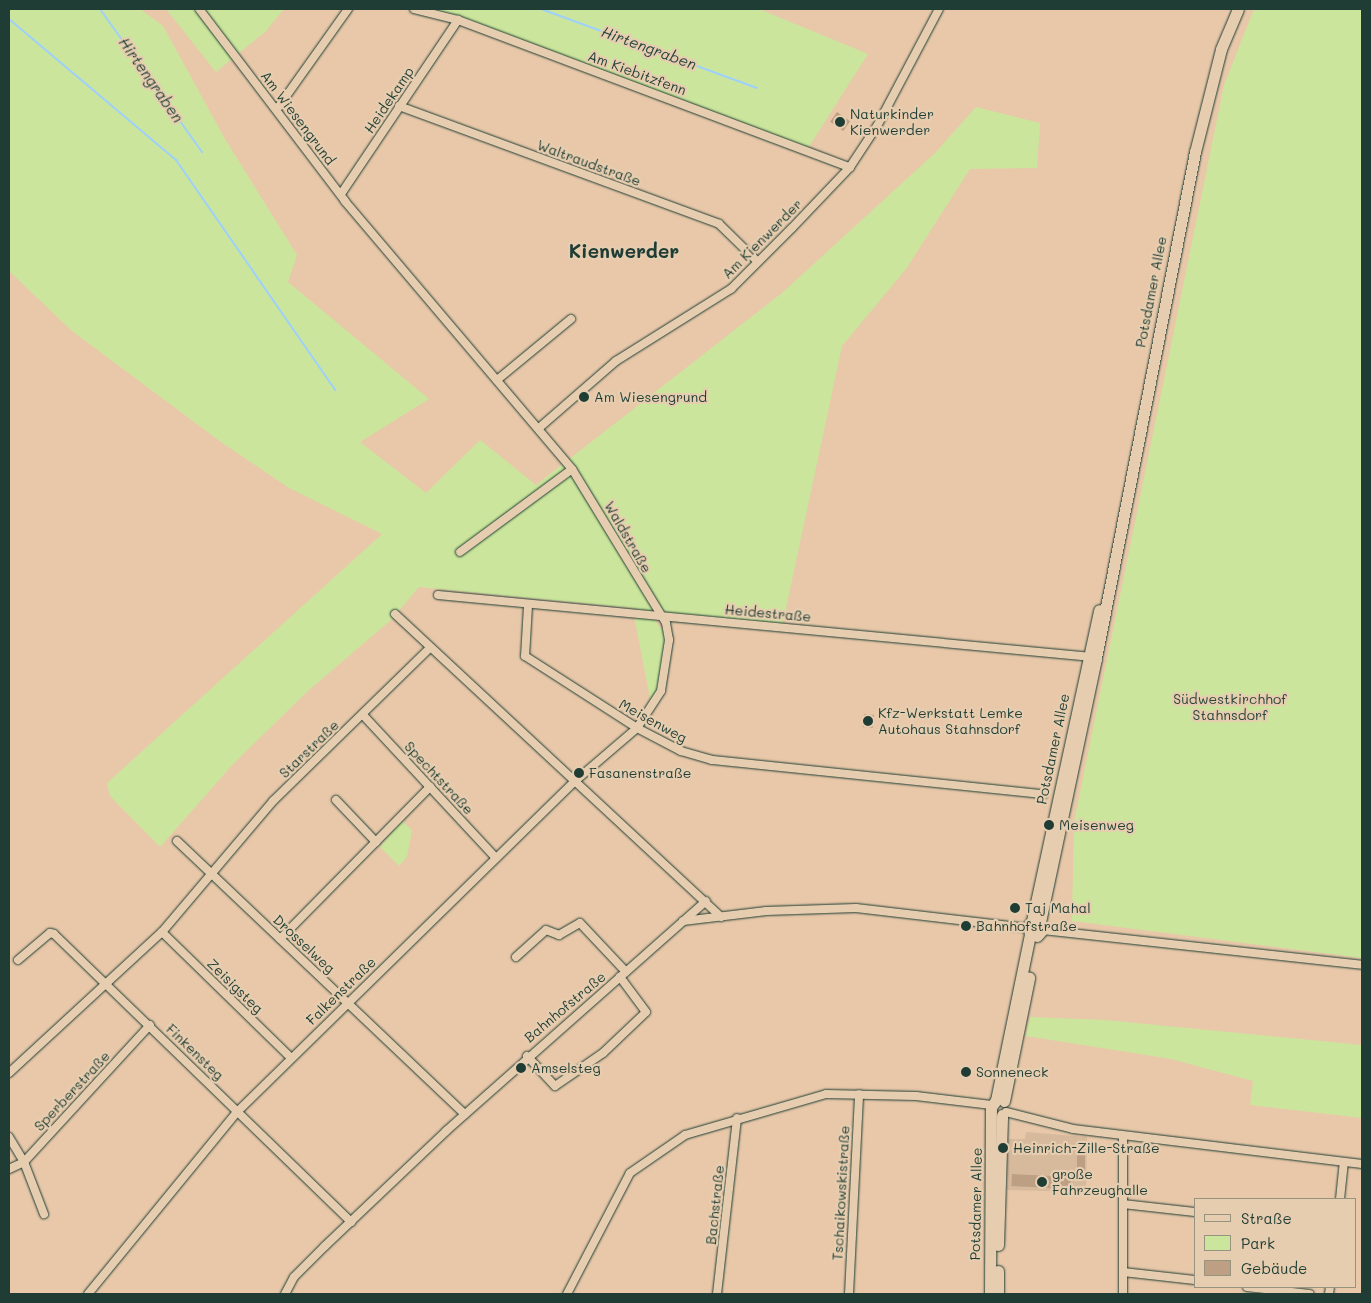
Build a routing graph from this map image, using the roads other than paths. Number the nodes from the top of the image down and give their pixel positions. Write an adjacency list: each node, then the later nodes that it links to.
1 (199, 9): 9 (street, Am Wiesengrund)
2 (348, 9): 9 (street)
3 (414, 9): 7 (street, Am Kiebitzfenn)
4 (929, 9): 6 (street)
5 (1238, 9): 23 (street, Potsdamer Allee)
6 (938, 11): 10 (street, Am Kienwerder)
7 (458, 20): 8 (street, Heidekamp); 10 (street, Am Kiebitzfenn)
8 (399, 106): 11 (street, Heidekamp); 12 (street, Waltraudstraße)
9 (277, 109): 11 (street, Am Wiesengrund)
10 (850, 166): 12 (street, Am Kienwerder)
11 (340, 194): 14 (street, Am Wiesengrund)
12 (758, 262): 15 (street, Am Kienwerder)
13 (571, 319): 14 (street)
14 (497, 380): 15 (street, Am Wiesengrund)
15 (539, 428): 16 (street, Am Wiesengrund)
16 (572, 470): 17 (street); 21 (street, Waldstraße)
17 (460, 552)
18 (438, 595): 19 (street, Heidestraße)
19 (528, 606): 21 (street, Heidestraße); 25 (street, Meisenweg)
20 (395, 614): 22 (street)
21 (661, 617): 23 (street, Heidestraße); 25 (street, Waldstraße)
22 (430, 648): 24 (street, Starstraße); 26 (street)
23 (1092, 657): 37 (street, Potsdamer Allee)
24 (363, 715): 27 (street, Spechtstraße); 33 (street, Starstraße)
25 (637, 728): 26 (street, Falkenstraße); 28 (street, Meisenweg)
26 (574, 782): 32 (street, Falkenstraße); 34 (street)
27 (430, 787): 31 (street); 32 (street, Spechtstraße)
28 (1043, 794)
29 (336, 800): 31 (street)
30 (177, 841): 33 (street)
31 (376, 842): 39 (street)
32 (496, 858): 45 (street, Falkenstraße)
33 (213, 875): 38 (street, Starstraße); 39 (street, Drosselweg)
34 (706, 901): 35 (street); 36 (street)
35 (721, 916): 36 (street); 37 (street)
36 (683, 920): 43 (street, Bahnhofstraße)
37 (1035, 929): 42 (street); 51 (street, Potsdamer Allee)
38 (162, 932): 44 (street, Starstraße); 48 (street, Zeisigsteg)
39 (280, 939): 45 (street, Drosselweg)
40 (516, 957): 43 (street)
41 (18, 960): 44 (street, Finkensteg)
42 (1362, 965)
43 (623, 975): 47 (street, Bahnhofstraße); 47 (street)
44 (108, 985): 46 (street, Finkensteg); 49 (street, Starstraße)
45 (347, 1002): 48 (street, Falkenstraße); 53 (street, Drosselweg)
46 (150, 1025): 52 (street, Finkensteg); 57 (street, Sperberstraße)
47 (528, 1056): 53 (street, Bahnhofstraße)
48 (291, 1058): 52 (street, Falkenstraße)
49 (9, 1073)
50 (859, 1094): 51 (street); 54 (street); 73 (street, Tschaikowskistraße)
51 (999, 1108): 55 (street); 74 (street, Potsdamer Allee); 75 (street, Potsdamer Allee)
52 (238, 1111): 65 (street, Finkensteg); 69 (street, Falkenstraße)
53 (465, 1114): 65 (street, Bahnhofstraße)
54 (737, 1118): 71 (street); 72 (street, Bachstraße)
55 (1123, 1136): 58 (street); 62 (street)
56 (9, 1137): 57 (street)
57 (24, 1162): 60 (street, Sperberstraße); 64 (street)
58 (1344, 1162): 59 (street); 61 (street)
59 (1362, 1164)
60 (9, 1169)
61 (1340, 1198)
62 (1123, 1204): 63 (street); 66 (street)
63 (1194, 1212)
64 (44, 1214)
65 (351, 1222): 70 (street, Bahnhofstraße)
66 (1123, 1272): 67 (street); 76 (street)
67 (1194, 1280)
68 (1256, 1288): 77 (street)
69 (88, 1294)
70 (284, 1294)
71 (567, 1294)
72 (717, 1294)
73 (849, 1294)
74 (990, 1294)
75 (998, 1294)
76 (1123, 1294)
77 (1310, 1294)

